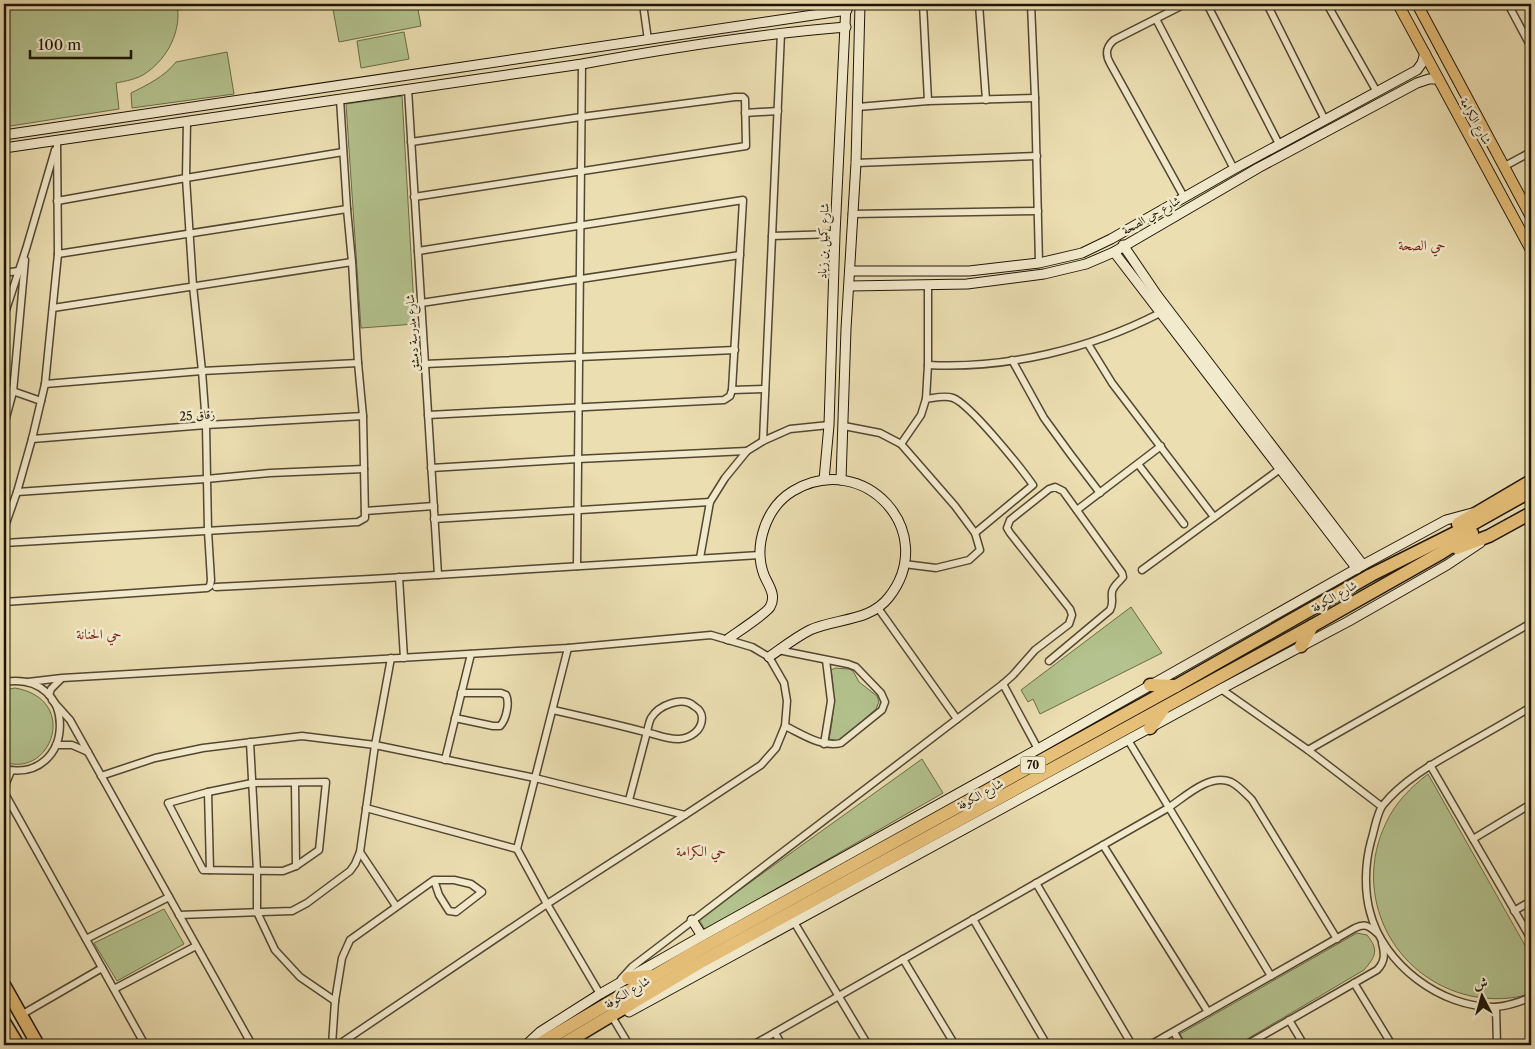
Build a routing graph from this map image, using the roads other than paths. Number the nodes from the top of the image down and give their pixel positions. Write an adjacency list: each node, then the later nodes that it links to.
1 (643, 4): 19 (street)
2 (860, 4): 33 (main road)
3 (924, 4): 31 (street)
4 (979, 4): 30 (street)
5 (1031, 4): 27 (street)
6 (1169, 4): 15 (street)
7 (1185, 4): 15 (street)
8 (1207, 4): 44 (street)
9 (1267, 4): 39 (street)
10 (1327, 4): 26 (street)
11 (1398, 4): 22 (main road, شارع الكرامة)
12 (1417, 4): 53 (main road, شارع الكرامة)
13 (1508, 4): 20 (street)
14 (846, 7): 17 (main road, شارع كميل بن زياد); 19 (main road)
15 (1172, 11): 16 (street)
16 (1156, 19): 55 (street); 59 (street)
17 (846, 27): 18 (main road); 67 (main road, شارع كميل بن زياد)
18 (781, 33): 21 (main road); 34 (street)
19 (648, 40): 21 (main road); 29 (main road)
20 (1531, 47)
21 (650, 52): 23 (main road)
22 (1425, 53): 24 (main road, شارع الكرامة); 26 (main road, شارع حي الصحة)
23 (582, 64): 25 (main road); 38 (street)
24 (1438, 79): 51 (main road, شارع حي الصحة); 71 (main road, شارع الكرامة)
25 (408, 89): 28 (main road); 43 (street, شارع مدرسة دمشق)
26 (1377, 92): 39 (main road, شارع حي الصحة)
27 (1035, 98): 30 (street); 49 (street)
28 (340, 99): 35 (main road); 46 (street)
29 (244, 100): 32 (main road); 35 (main road)
30 (986, 100): 31 (street)
31 (928, 101): 33 (street)
32 (224, 103): 37 (main road); 41 (main road)
33 (858, 107): 52 (main road)
34 (778, 111): 36 (street); 68 (street)
35 (244, 113): 37 (main road)
36 (745, 114): 38 (street); 56 (street)
37 (224, 116): 40 (main road)
38 (582, 117): 43 (street); 56 (street)
39 (1325, 120): 44 (main road, شارع حي الصحة)
40 (187, 121): 42 (main road); 57 (street)
41 (4, 135)
42 (57, 141): 45 (main road); 60 (street); 70 (street)
43 (411, 142): 58 (street, شارع مدرسة دمشق)
44 (1279, 144): 47 (main road, شارع حي الصحة)
45 (4, 148)
46 (343, 152): 57 (street); 61 (street)
47 (1265, 152): 50 (main road, شارع حي الصحة); 51 (main road)
48 (1531, 152): 53 (street)
49 (1037, 156): 52 (street); 62 (street)
50 (1252, 159): 54 (main road); 55 (main road, شارع حي الصحة)
51 (1270, 161): 54 (main road, شارع حي الصحة)
52 (856, 163): 63 (main road)
53 (1505, 166): 64 (main road, شارع الكرامة)
54 (1258, 168): 69 (main road, شارع حي الصحة)
55 (1234, 169): 59 (main road, شارع حي الصحة)
56 (581, 172): 58 (street); 65 (street)
57 (186, 178): 60 (street); 66 (street)
58 (414, 197): 72 (street, شارع مدرسة دمشق)
59 (1184, 197): 77 (main road, شارع حي الصحة)
60 (57, 201): 74 (street)
61 (347, 209): 66 (street); 76 (street)
62 (1038, 210): 63 (street); 77 (street)
63 (852, 214): 79 (main road)
64 (1531, 217)
65 (580, 225): 72 (street); 75 (street); 83 (street)
66 (190, 233): 74 (street); 87 (street)
67 (835, 234): 68 (street); 94 (main road, شارع كميل بن زياد)
68 (772, 236): 108 (street)
69 (1123, 245): 73 (main road, شارع حي الصحة); 89 (main road)
70 (26, 249): 78 (street); 110 (street)
71 (1531, 250)
72 (418, 251): 90 (street, شارع مدرسة دمشق)
73 (1114, 252): 84 (main road, شارع حي الصحة); 89 (main road)
74 (58, 254): 91 (street)
75 (740, 255): 83 (street); 97 (street)
76 (352, 262): 87 (street); 102 (street)
77 (1039, 263): 80 (main road, شارع حي الصحة)
78 (18, 271): 82 (street); 93 (street)
79 (850, 271): 81 (main road, شارع حي الصحة); 88 (main road)
80 (969, 271): 81 (main road, شارع حي الصحة); 84 (main road)
81 (948, 272): 86 (main road)
82 (4, 273)
83 (580, 279): 90 (street); 100 (street)
84 (967, 284): 86 (main road, شارع حي الصحة)
85 (928, 285): 86 (main road, شارع حي الصحة); 88 (main road, شارع حي الصحة); 104 (street)
86 (948, 285)
87 (193, 286): 91 (street); 105 (street)
88 (850, 286): 95 (main road)
89 (1151, 293): 92 (main road); 160 (main road)
90 (421, 303): 103 (street, شارع مدرسة دمشق)
91 (53, 308): 106 (street)
92 (1160, 312): 96 (street); 129 (main road)
93 (4, 316)
94 (832, 326): 95 (main road); 98 (main road, شارع كميل بن زياد)
95 (846, 329): 99 (main road)
96 (1088, 344): 101 (street); 123 (street)
97 (735, 350): 100 (street); 109 (street)
98 (831, 352): 99 (main road); 118 (main road, شارع كميل بن زياد)
99 (846, 354): 119 (main road)
100 (579, 357): 103 (street); 113 (street)
101 (1012, 360): 104 (street); 138 (street)
102 (358, 363): 105 (street); 115 (street)
103 (425, 364): 114 (street, شارع مدرسة دمشق)
104 (928, 365): 111 (street)
105 (202, 371): 106 (street); 117 (street)
106 (45, 384): 112 (street)
107 (4, 388): 110 (street)
108 (766, 389): 109 (street); 121 (street)
109 (732, 390): 113 (street)
110 (13, 392): 112 (street); 116 (street)
111 (926, 399): 122 (street); 152 (street)
112 (41, 400): 120 (street)
113 (578, 406): 114 (street); 125 (street)
114 (428, 415): 128 (street, شارع مدرسة دمشق)
115 (363, 416): 117 (street, زقاق 25); 127 (street)
116 (4, 425)
117 (206, 425): 120 (street, زقاق 25); 131 (street)
118 (829, 425): 121 (street); 132 (main road, شارع كميل بن زياد)
119 (844, 426): 122 (street); 133 (main road)
120 (32, 439): 137 (street)
121 (763, 441): 124 (street)
122 (901, 444): 152 (street)
123 (1161, 446): 126 (street); 147 (street)
124 (747, 452): 125 (street); 140 (street)
125 (578, 459): 128 (street); 142 (street)
126 (1138, 464): 138 (street); 149 (street)
127 (364, 468): 131 (street); 144 (street)
128 (431, 468): 141 (street, شارع مدرسة دمشق)
129 (1280, 469): 147 (street); 160 (main road)
130 (1531, 470): 135 (highway)
131 (206, 480): 137 (street); 151 (street)
132 (824, 480): 133 (main road); 156 (main road)
133 (841, 480): 158 (main road)
134 (1531, 481): 135 (highway)
135 (1515, 490): 145 (highway)
136 (1531, 491): 155 (highway, شارع الكوفة / 70)
137 (17, 492): 150 (street)
138 (1100, 493): 143 (street)
139 (1531, 500): 155 (highway, شارع الكوفة / 70)
140 (710, 502): 142 (street); 157 (street)
141 (434, 506): 144 (street); 148 (street, شارع مدرسة دمشق)
142 (577, 509): 148 (street); 159 (street)
143 (1077, 510): 178 (street); 182 (street)
144 (365, 511): 151 (street)
145 (1474, 513): 155 (highway); 160 (main road)
146 (1530, 516): 153 (highway)
147 (1214, 517): 161 (street)
148 (434, 520): 162 (street, شارع مدرسة دمشق)
149 (1184, 524)
150 (4, 528)
151 (208, 531): 154 (street); 165 (street)
152 (975, 533): 158 (street)
153 (1489, 536): 155 (highway); 170 (main road)
154 (4, 543)
155 (1437, 548): 168 (highway, شارع الكوفة / 70); 184 (highway, شارع الكوفة / 70)
156 (760, 554): 157 (street); 169 (main road)
157 (700, 558): 159 (street)
158 (904, 564): 166 (main road)
159 (577, 566): 162 (street)
160 (1360, 567): 183 (main road)
161 (1142, 570)
162 (438, 575): 163 (street)
163 (399, 577): 164 (street); 176 (street)
164 (216, 587)
165 (4, 602)
166 (878, 608): 172 (main road); 192 (street)
167 (1531, 623): 202 (street)
168 (1312, 626): 170 (highway); 188 (highway, شارع الكوفة / 70)
169 (728, 639): 171 (street); 174 (street)
170 (1301, 646): 185 (main road)
171 (568, 648): 173 (street); 190 (street)
172 (778, 650): 174 (main road); 177 (street)
173 (471, 654): 176 (street); 186 (street)
174 (769, 657): 193 (street)
175 (391, 658): 176 (street); 179 (street); 200 (street)
176 (404, 658)
177 (826, 660): 198 (street); 198 (street)
178 (1049, 661)
179 (62, 678): 181 (street); 187 (street)
180 (4, 682): 181 (street)
181 (28, 682): 187 (street)
182 (1003, 684): 192 (street); 201 (street)
183 (1150, 685): 184 (highway); 201 (main road)
184 (1176, 686): 227 (highway, شارع الكوفة / 70)
185 (1221, 689): 194 (main road); 202 (street)
186 (461, 693): 191 (street); 191 (street)
187 (50, 698): 199 (street); 203 (street)
188 (1164, 707): 194 (highway); 227 (highway, شارع الكوفة / 70)
189 (1531, 708): 205 (street)
190 (553, 710): 195 (street); 209 (street)
191 (455, 718): 204 (street)
192 (956, 719): 239 (street)
193 (785, 726): 198 (street); 219 (street)
194 (1150, 728): 196 (main road)
195 (647, 732): 195 (street); 214 (street)
196 (1128, 740): 218 (street); 227 (main road)
197 (250, 742): 200 (street); 208 (street); 211 (street)
198 (824, 744)
199 (56, 745): 203 (street); 207 (street)
200 (375, 745): 204 (street); 217 (street)
201 (1038, 749): 221 (main road)
202 (1308, 750): 216 (street)
203 (88, 752): 208 (street)
204 (445, 760): 209 (street)
205 (1430, 765): 216 (street); 220 (street)
206 (4, 769): 207 (street)
207 (11, 771): 213 (street)
208 (101, 776): 231 (street)
209 (535, 778): 214 (street); 223 (street)
210 (295, 783): 211 (street); 225 (street); 225 (street)
211 (252, 784): 212 (street); 228 (street)
212 (208, 792): 226 (street); 226 (street)
213 (4, 793): 243 (street)
214 (629, 800): 219 (street)
215 (1531, 804): 220 (street)
216 (1381, 806): 242 (street)
217 (366, 808): 223 (street); 224 (street)
218 (1168, 808): 222 (street); 244 (street); 252 (street)
219 (685, 816): 233 (street)
220 (1473, 839): 235 (street)
221 (870, 843): 227 (highway); 241 (main road)
222 (1103, 844): 230 (street); 263 (street)
223 (517, 849): 233 (street)
224 (360, 852): 234 (street); 236 (street)
225 (296, 866): 228 (street)
226 (210, 870): 228 (street)
227 (866, 870): 240 (main road); 248 (highway, شارع الكوفة / 70); 251 (highway, شارع الكوفة / 70)
228 (256, 871): 236 (street)
229 (434, 880): 229 (street); 234 (street)
230 (1036, 883): 238 (street); 289 (street)
231 (169, 897): 237 (street); 243 (street)
232 (1531, 901): 235 (street)
233 (547, 904): 257 (street); 278 (street)
234 (396, 906): 261 (street)
235 (1514, 911): 245 (street)
236 (257, 912): 237 (street); 261 (street)
237 (179, 915): 246 (street)
238 (973, 919): 247 (street); 288 (street)
239 (692, 920): 241 (main road); 253 (street)
240 (794, 922): 249 (main road); 258 (street)
241 (702, 936): 253 (main road)
242 (1381, 937): 244 (street); 254 (street); 262 (street)
243 (86, 939): 250 (street)
244 (1337, 939): 252 (street)
245 (1531, 939)
246 (196, 946): 256 (street); 276 (street)
247 (903, 959): 258 (street); 287 (street)
248 (697, 964): 249 (highway); 281 (highway, شارع الكوفة / 70)
249 (717, 964): 265 (main road)
250 (102, 968): 256 (street); 264 (street)
251 (655, 975): 253 (highway); 280 (highway, شارع الكوفة / 70)
252 (1271, 976): 263 (street)
253 (622, 981): 257 (main road)
254 (1354, 983): 266 (street); 294 (street)
255 (4, 985): 264 (highway)
256 (114, 989): 275 (street)
257 (600, 994): 279 (main road)
258 (839, 996): 269 (street); 286 (street)
259 (1531, 997): 262 (street)
260 (4, 1001): 273 (highway)
261 (335, 1002): 277 (street)
262 (1496, 1007): 295 (street)
263 (1208, 1012): 268 (street)
264 (21, 1015): 274 (highway)
265 (614, 1020): 282 (main road); 283 (street)
266 (1290, 1020): 292 (street); 293 (street)
267 (4, 1022): 272 (highway)
268 (1174, 1032): 290 (street); 291 (street)
269 (775, 1033): 284 (street); 285 (street)
270 (4, 1036): 271 (highway)
271 (8, 1045)
272 (18, 1045)
273 (29, 1045)
274 (38, 1045)
275 (144, 1045)
276 (252, 1045)
277 (332, 1045)
278 (338, 1045)
279 (526, 1045)
280 (538, 1045)
281 (562, 1045)
282 (573, 1045)
283 (629, 1045)
284 (753, 1045)
285 (782, 1045)
286 (868, 1045)
287 (955, 1045)
288 (1047, 1045)
289 (1132, 1045)
290 (1150, 1045)
291 (1181, 1045)
292 (1246, 1045)
293 (1304, 1045)
294 (1392, 1045)
295 (1497, 1045)

